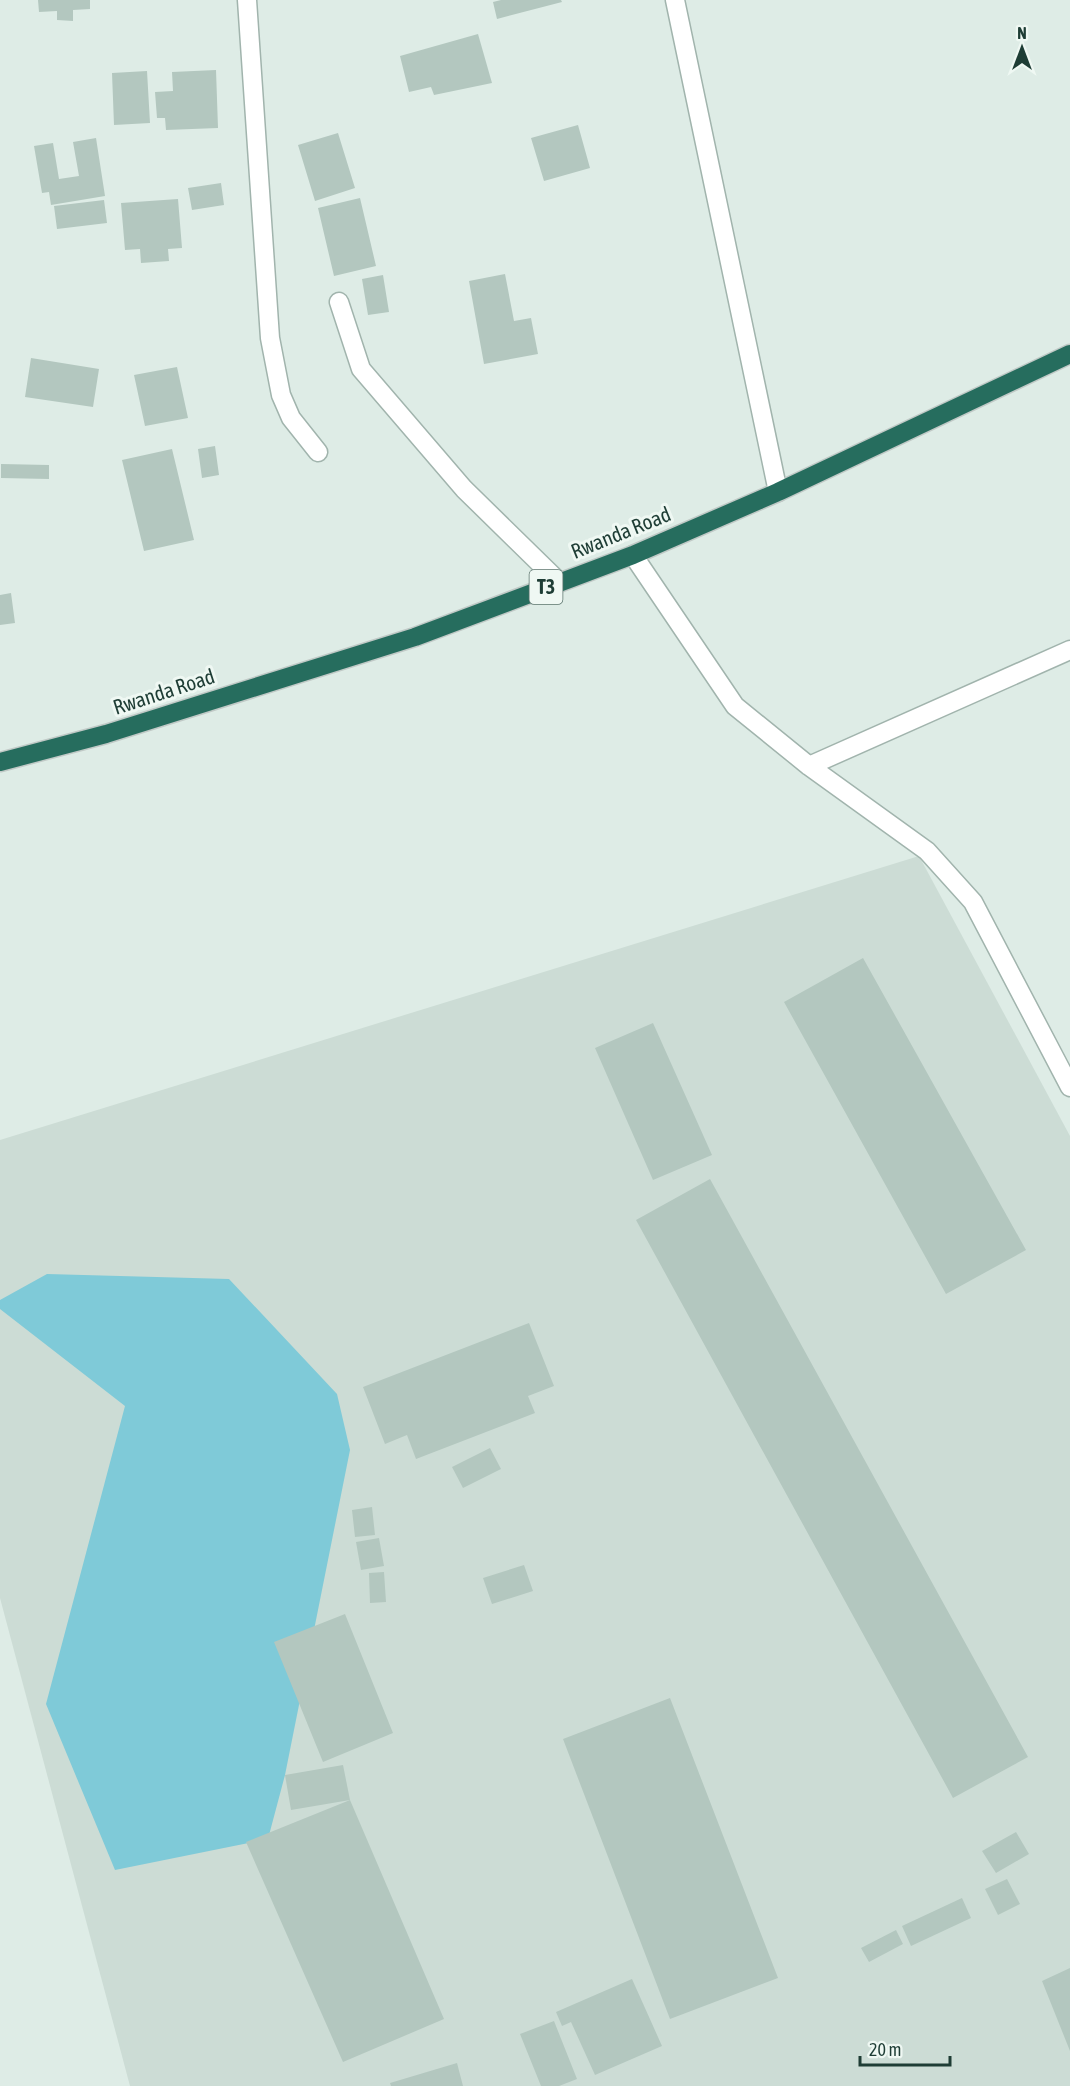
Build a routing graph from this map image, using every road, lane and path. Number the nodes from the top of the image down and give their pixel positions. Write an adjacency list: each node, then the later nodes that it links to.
1 (247, 0): 5 (street)
2 (675, 0): 6 (street)
3 (339, 302): 8 (street)
4 (1070, 354): 6 (highway, Rwanda Road / T3)
5 (318, 452)
6 (777, 492): 7 (highway, Rwanda Road / T3)
7 (633, 555): 8 (highway, Rwanda Road / T3); 11 (street)
8 (559, 582): 10 (highway, Rwanda Road / T3)
9 (1070, 650): 11 (street)
10 (0, 762)
11 (809, 766): 12 (street)
12 (1070, 1087)

